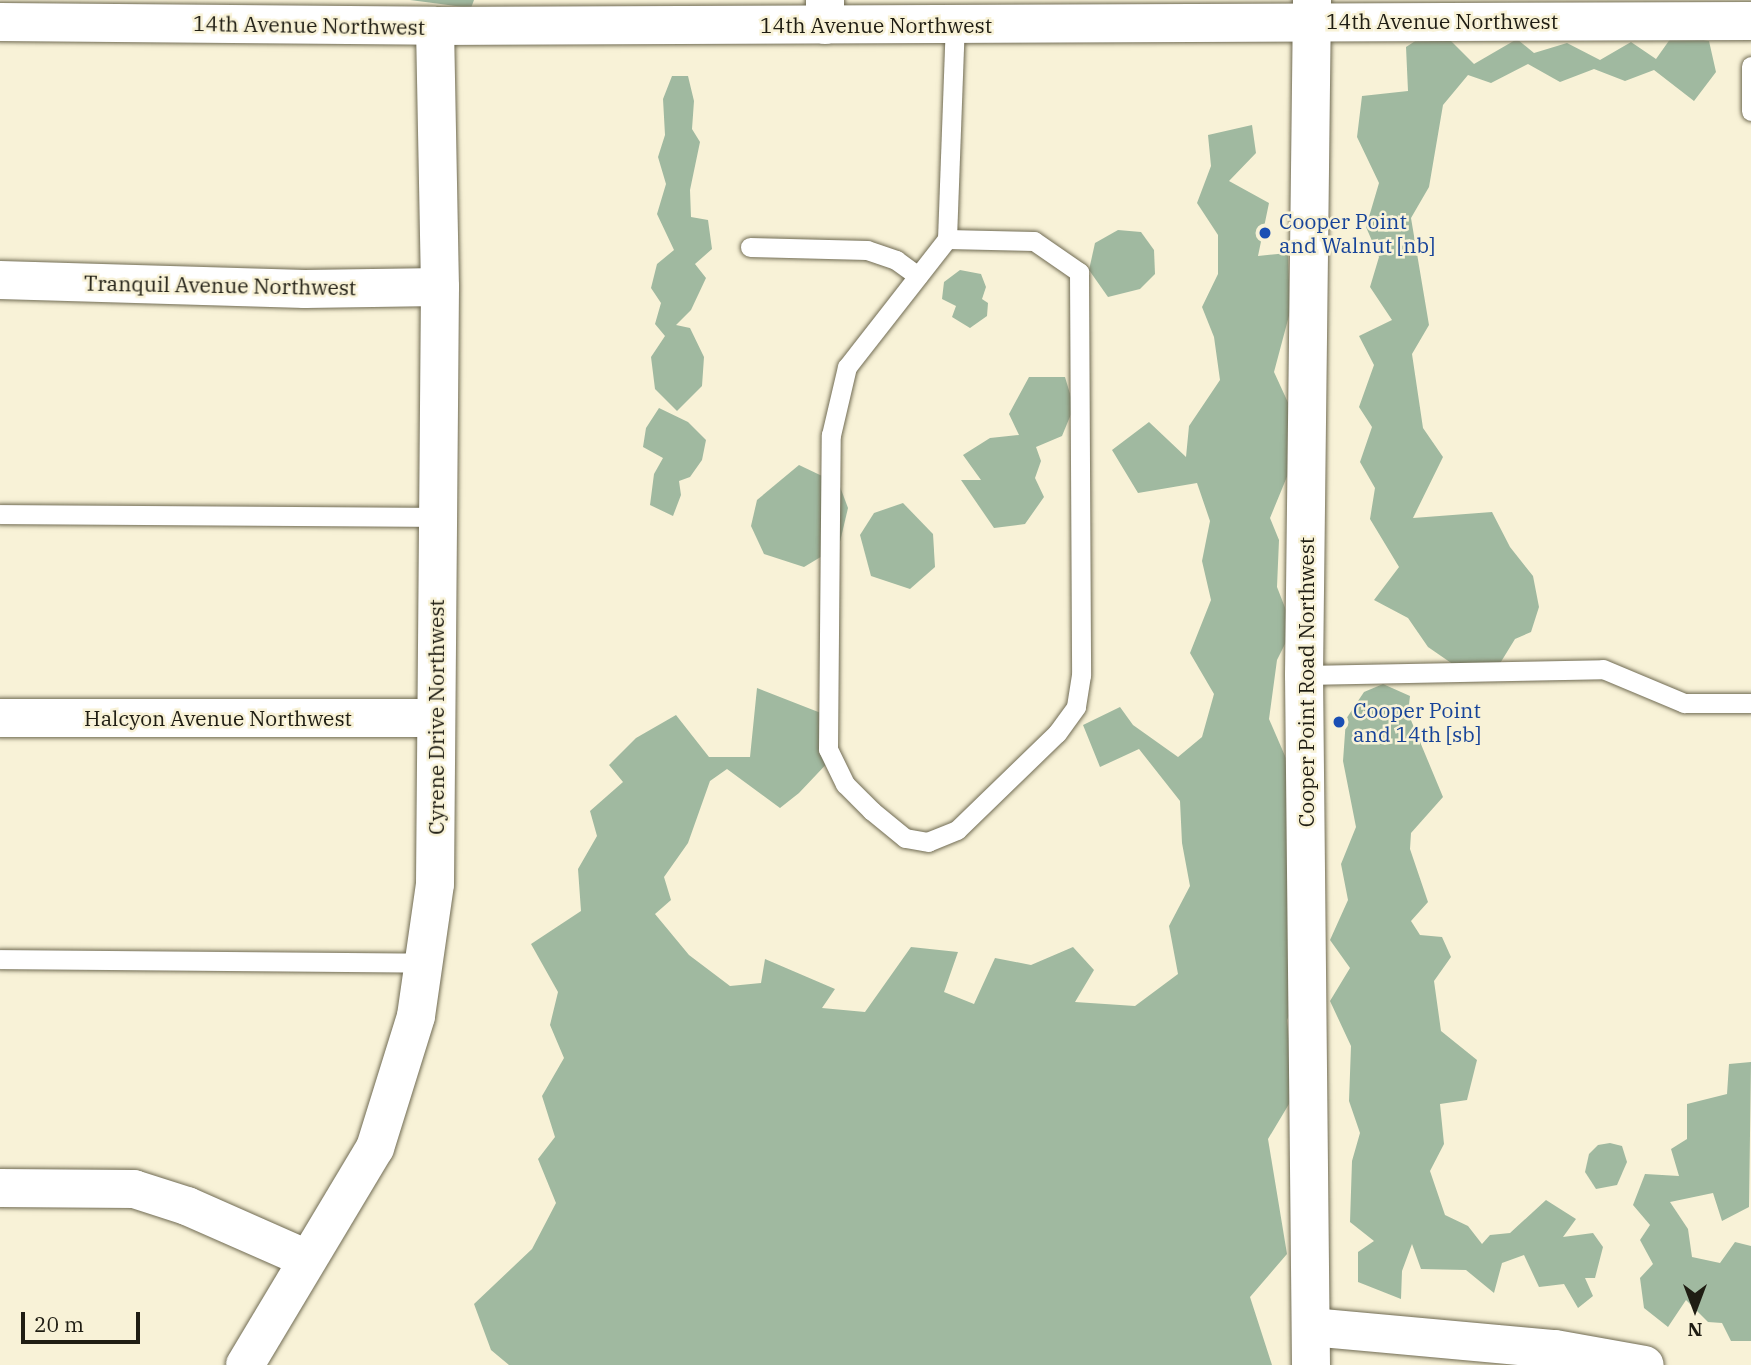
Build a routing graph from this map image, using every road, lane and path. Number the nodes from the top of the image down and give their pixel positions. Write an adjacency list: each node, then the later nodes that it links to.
1 (1312, 10): 3 (street, 14th Avenue Northwest); 5 (street, 14th Avenue Northwest); 16 (street, Cooper Point Road Northwest)
2 (825, 13): 5 (street, 14th Avenue Northwest); 6 (street, 14th Avenue Northwest)
3 (1751, 21)
4 (0, 22): 6 (street, 14th Avenue Northwest)
5 (955, 25): 9 (lane)
6 (435, 26): 13 (street, Cyrene Drive Northwest)
7 (1751, 66): 8 (lane)
8 (1751, 111)
9 (947, 239): 11 (lane); 11 (lane)
10 (750, 247): 11 (lane)
11 (918, 276)
12 (0, 280): 13 (street, Tranquil Avenue Northwest)
13 (440, 287): 15 (street, Cyrene Drive Northwest)
14 (0, 514): 15 (lane)
15 (438, 517): 19 (street, Cyrene Drive Northwest)
16 (1304, 674): 17 (lane); 24 (street, Cooper Point Road Northwest)
17 (1751, 703)
18 (0, 718): 19 (street, Halcyon Avenue Northwest)
19 (435, 718): 21 (street, Cyrene Drive Northwest)
20 (0, 959): 21 (lane)
21 (424, 963): 23 (street, Cyrene Drive Northwest)
22 (0, 1188): 23 (street)
23 (307, 1259): 25 (street, Cyrene Drive Northwest)
24 (1311, 1327): 26 (street, Cooper Point Road Northwest); 27 (street)
25 (245, 1365)
26 (1311, 1365)
27 (1645, 1365)

